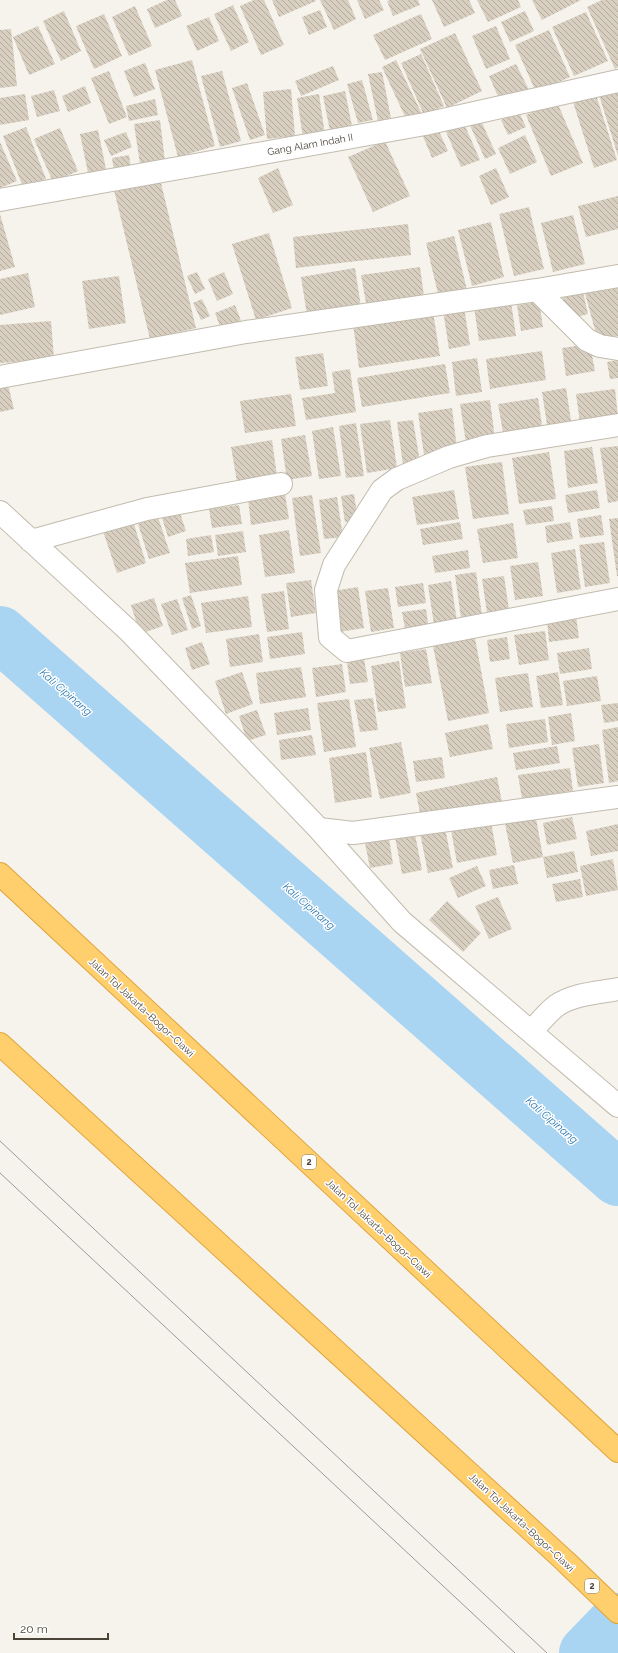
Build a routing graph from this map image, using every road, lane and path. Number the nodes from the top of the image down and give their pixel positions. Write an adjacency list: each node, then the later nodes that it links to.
1 (618, 80): 2 (street, Gang Alam Indah II)
2 (0, 200)
3 (618, 276): 4 (street)
4 (537, 290): 5 (street); 6 (street)
5 (618, 349)
6 (0, 377)
7 (618, 425): 11 (street)
8 (281, 484): 10 (street)
9 (0, 512): 10 (street)
10 (32, 541): 13 (street)
11 (618, 599)
12 (618, 796): 13 (street)
13 (319, 829): 16 (street)
14 (0, 874): 19 (highway, Jalan Tol Jakarta–Bogor–Ciawi / 2)
15 (618, 989): 16 (street)
16 (532, 1031): 18 (street)
17 (0, 1044): 20 (highway, Jalan Tol Jakarta–Bogor–Ciawi / 2)
18 (618, 1106)
19 (618, 1451)
20 (618, 1612)

